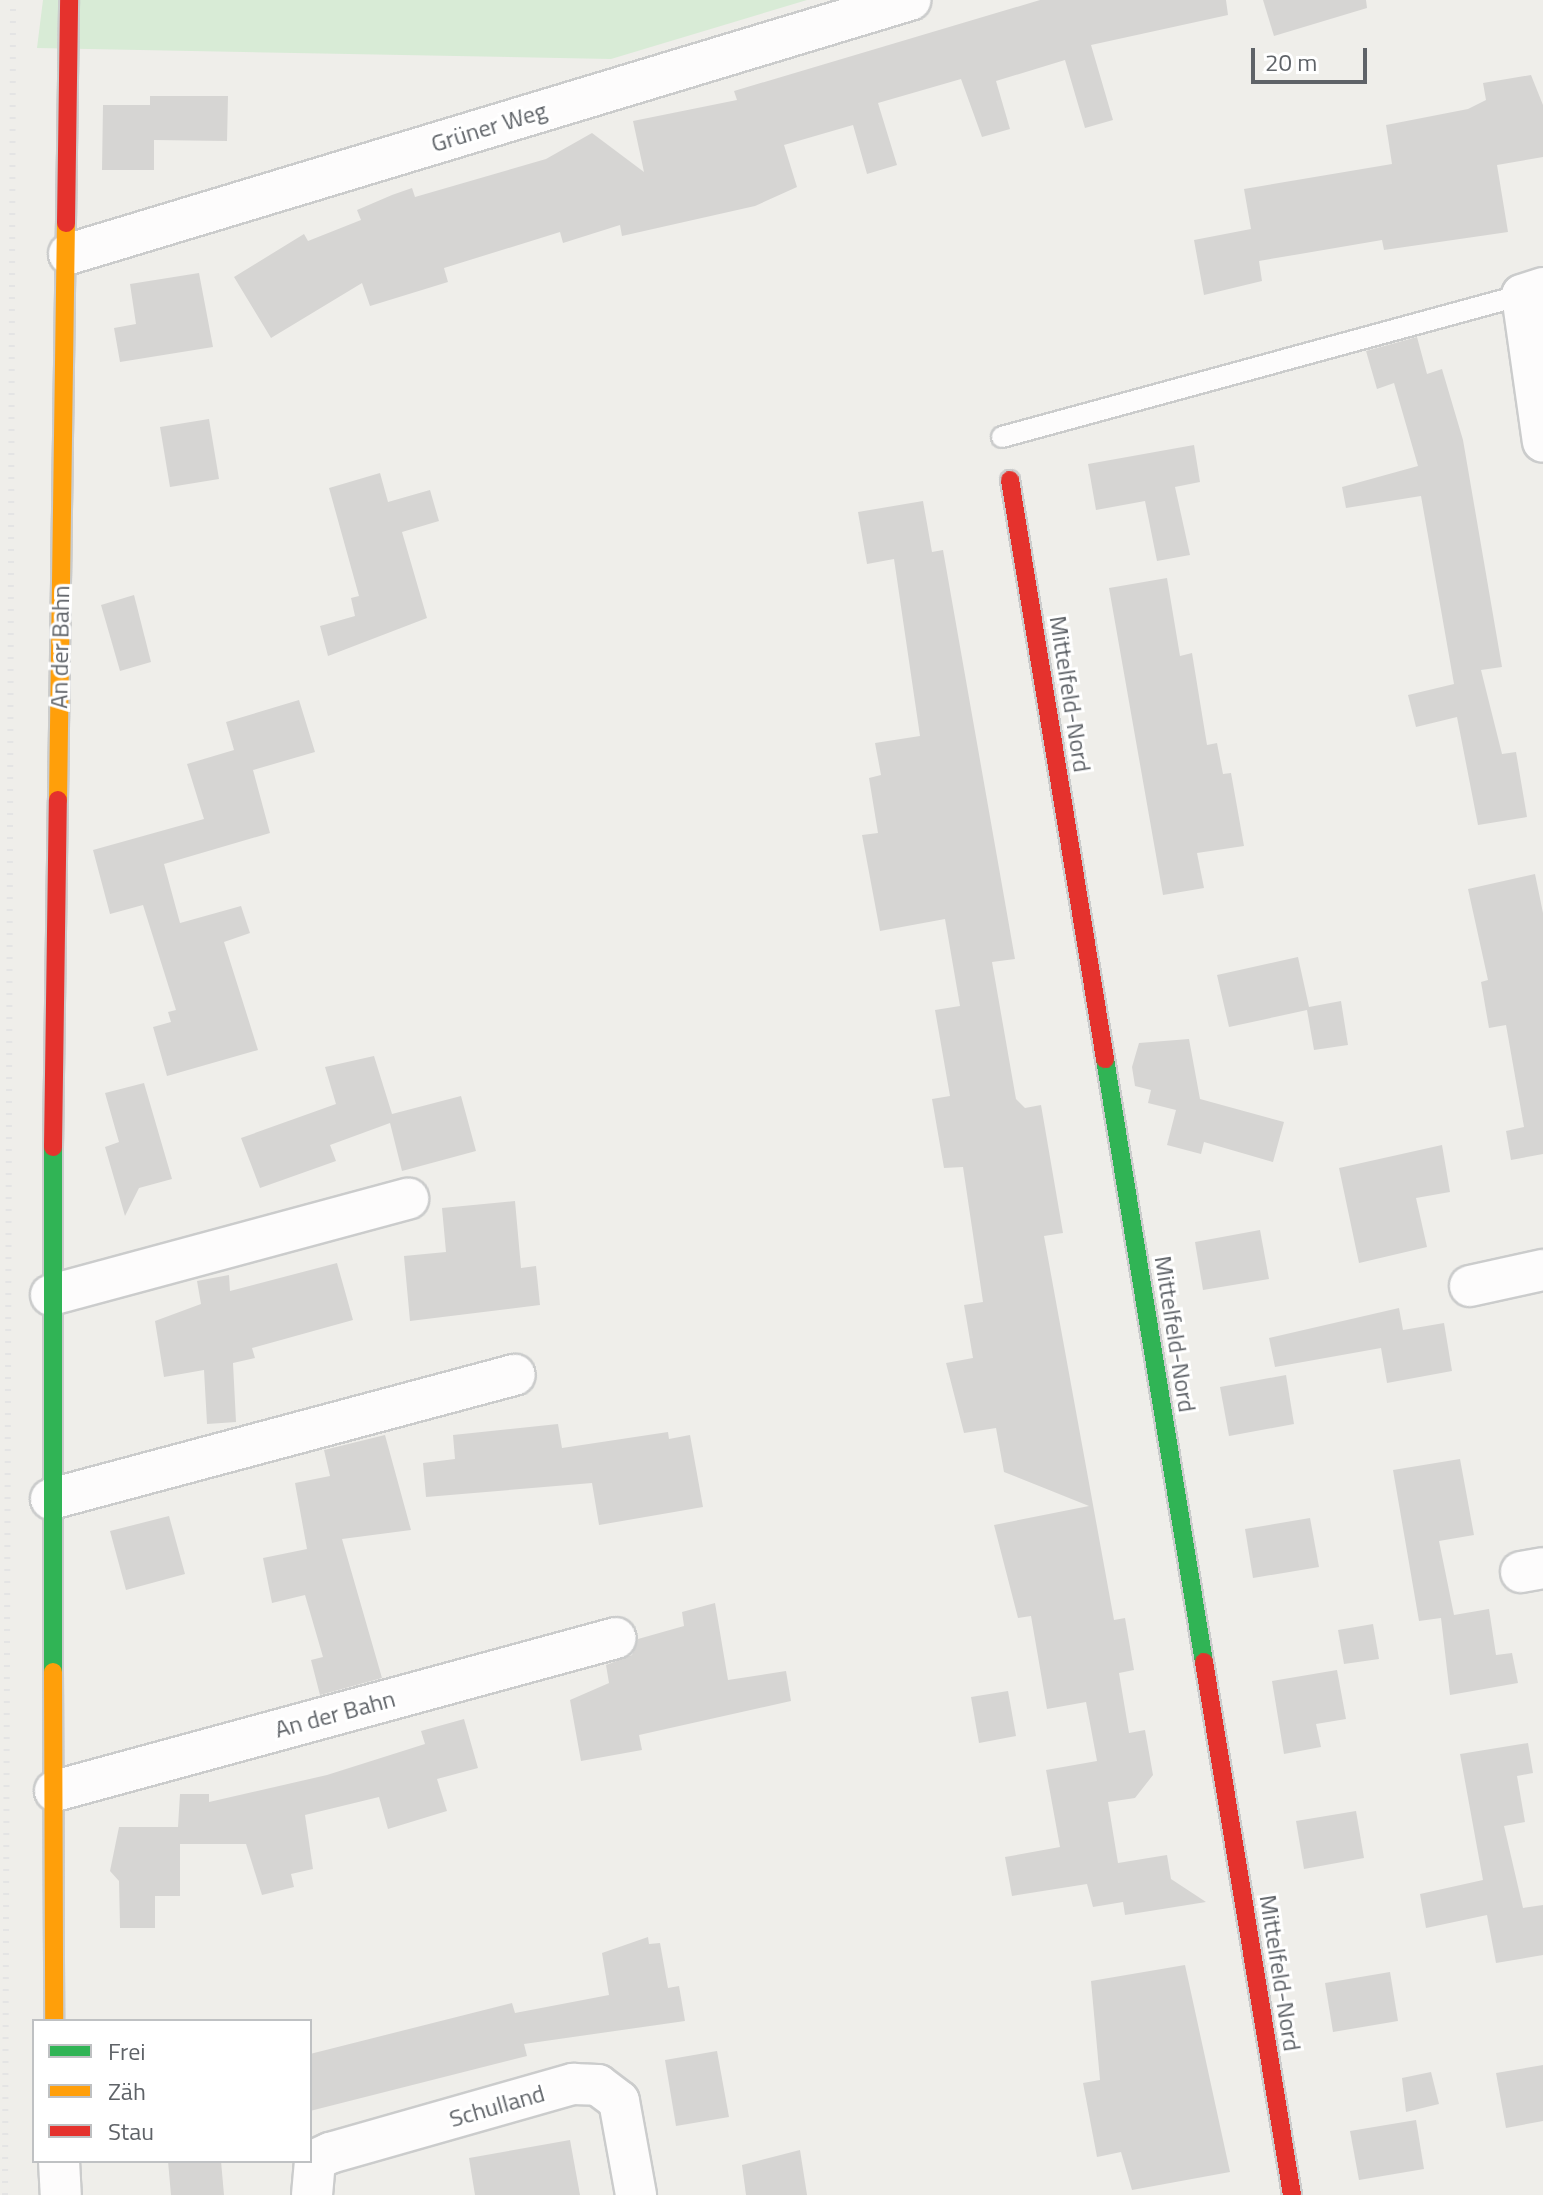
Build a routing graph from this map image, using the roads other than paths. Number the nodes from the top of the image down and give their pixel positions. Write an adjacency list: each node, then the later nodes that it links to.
1 (69, 0): 3 (street, An der Bahn)
2 (910, 0): 3 (street, Grüner Weg)
3 (69, 254): 11 (street, An der Bahn)
4 (1532, 292): 5 (lane); 6 (street)
5 (1002, 437)
6 (1543, 442)
7 (1010, 480): 21 (street, Mittelfeld-Nord)
8 (408, 1199): 11 (street)
9 (1543, 1270): 10 (street)
10 (1470, 1286)
11 (51, 1295): 13 (street, An der Bahn)
12 (515, 1375): 13 (street)
13 (51, 1499): 15 (street, An der Bahn)
14 (616, 1638): 15 (street, An der Bahn)
15 (55, 1791): 16 (street, An der Bahn)
16 (54, 2019)
17 (59, 2163): 18 (street)
18 (61, 2195)
19 (312, 2195): 20 (street, Schulland)
20 (636, 2195)
21 (1292, 2195)

